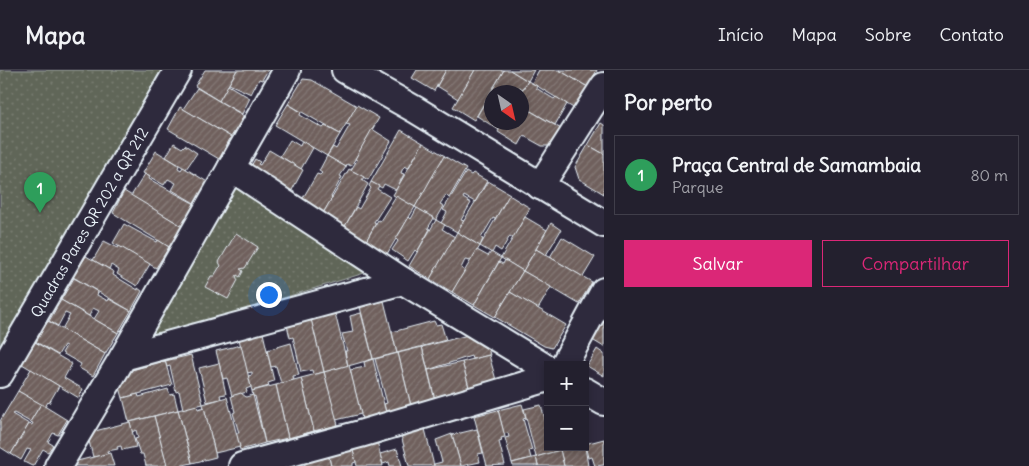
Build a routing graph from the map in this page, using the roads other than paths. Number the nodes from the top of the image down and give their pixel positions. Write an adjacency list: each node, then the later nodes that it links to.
1 (178, 70): 13 (street, Quadras Pares QR 202 a QR 212)
2 (287, 70): 5 (street)
3 (345, 70): 6 (street)
4 (604, 86): 6 (street)
5 (231, 168): 8 (street); 10 (street)
6 (540, 186): 7 (street)
7 (604, 224)
8 (403, 281): 10 (street); 12 (street)
9 (604, 291): 11 (street)
10 (123, 357): 17 (street)
11 (566, 361)
12 (544, 367)
13 (0, 374)
14 (544, 379): 18 (street)
15 (589, 393): 16 (street)
16 (604, 402)
17 (58, 466)
18 (242, 466)

